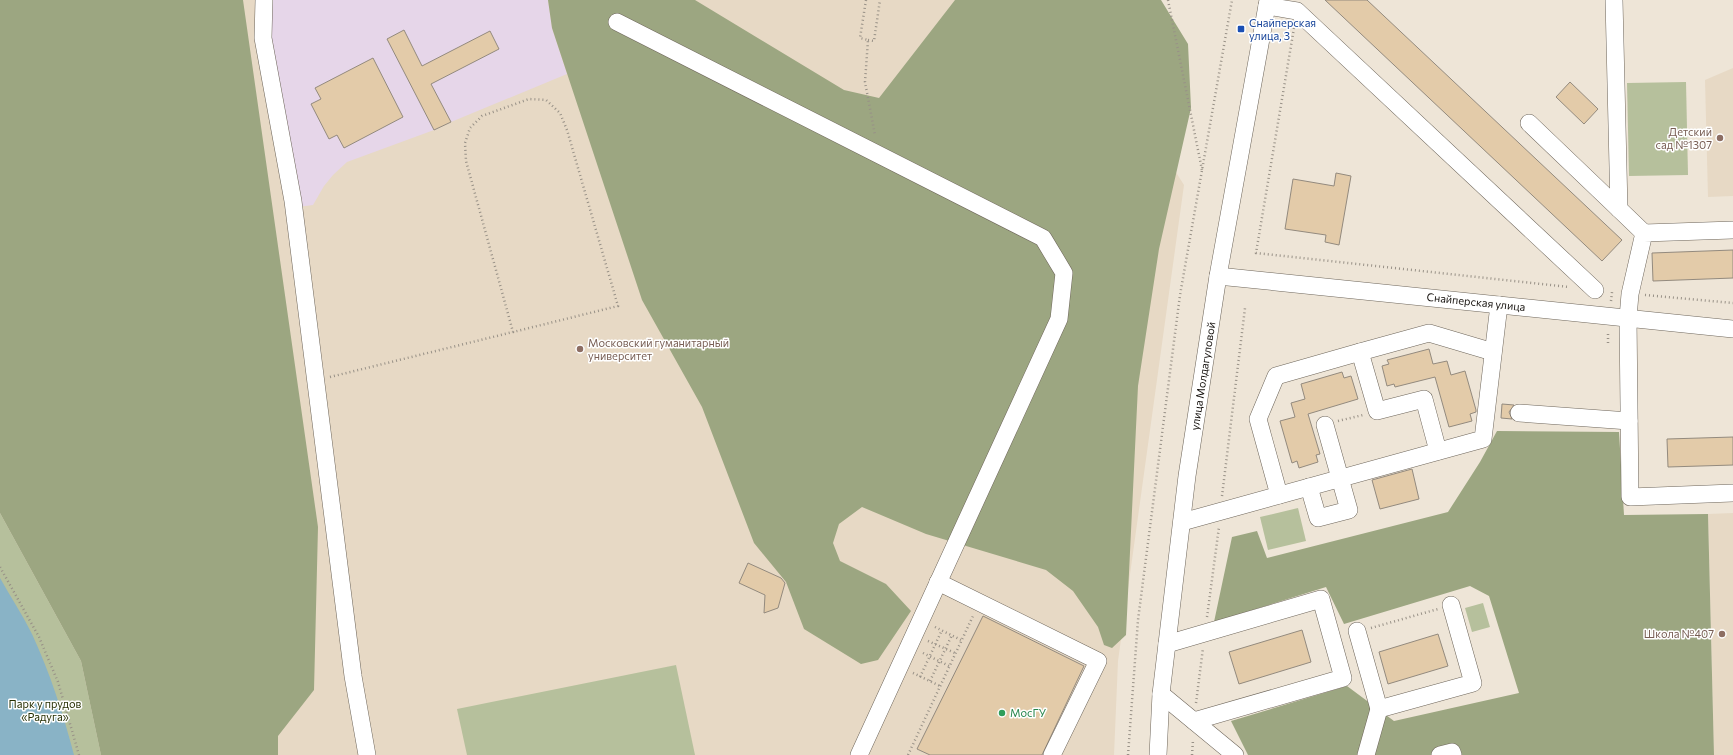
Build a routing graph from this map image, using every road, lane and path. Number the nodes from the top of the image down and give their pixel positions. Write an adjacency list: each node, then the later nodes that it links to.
1 (264, 0): 29 (street)
2 (866, 0): 10 (path)
3 (880, 0): 10 (path)
4 (1168, 0): 13 (path)
5 (1232, 0): 13 (path)
6 (1614, 0): 14 (street)
7 (1268, 3): 8 (street); 17 (street, улица Молдагуловой)
8 (1297, 11): 18 (path); 19 (street)
9 (617, 22): 12 (street)
10 (868, 40): 12 (path)
11 (1528, 123): 14 (street)
12 (879, 155): 42 (street)
13 (1202, 173): 70 (path)
14 (1619, 209): 16 (street)
15 (1733, 230): 16 (street)
16 (1644, 233): 20 (street)
17 (1218, 276): 22 (street, Снайперская улица); 40 (street, улица Молдагуловой)
18 (1572, 287)
19 (1595, 290): 20 (path)
20 (1630, 294): 21 (path); 24 (street)
21 (1733, 304)
22 (1499, 305): 24 (street, Снайперская улица); 28 (street)
23 (1245, 308): 39 (path)
24 (1628, 318): 25 (street, Снайперская улица); 32 (street)
25 (1733, 329)
26 (512, 332): 26 (path); 29 (path)
27 (1360, 352): 28 (street); 30 (street); 38 (street)
28 (1493, 352): 34 (street)
29 (316, 380): 66 (street)
30 (1377, 411): 33 (path); 34 (street)
31 (1519, 413): 32 (street)
32 (1629, 421): 37 (street)
33 (1325, 425): 35 (street)
34 (1438, 451): 35 (street)
35 (1340, 478): 36 (street); 36 (street)
36 (1309, 487): 38 (street)
37 (1733, 493)
38 (1279, 495): 39 (street)
39 (1220, 511): 40 (street); 48 (path)
40 (1182, 522): 52 (street, улица Молдагуловой)
41 (0, 567): 65 (path)
42 (938, 582): 43 (street); 47 (street)
43 (979, 602): 50 (path); 69 (street)
44 (1452, 605): 46 (path); 63 (street)
45 (942, 630): 47 (path); 49 (path); 51 (path)
46 (1358, 631): 63 (street)
47 (914, 633): 51 (path); 55 (path); 58 (street)
48 (1205, 633): 52 (street); 64 (path); 64 (street)
49 (952, 635): 50 (path); 53 (path)
50 (961, 640): 54 (path)
51 (936, 644): 53 (path); 55 (path)
52 (1167, 644): 62 (street, улица Молдагуловой)
53 (946, 649): 54 (path); 56 (path)
54 (955, 654): 57 (path)
55 (930, 657): 56 (path); 59 (path)
56 (939, 662): 57 (path); 60 (path)
57 (949, 666): 61 (path)
58 (899, 667): 59 (path); 67 (street)
59 (920, 677): 60 (path)
60 (930, 681): 61 (path)
61 (940, 686): 68 (path)
62 (1161, 694): 64 (street); 71 (street, улица Молдагуловой)
63 (1379, 709): 74 (street)
64 (1194, 721): 72 (path); 73 (street)
65 (79, 755)
66 (368, 755)
67 (859, 755)
68 (908, 755)
69 (1052, 755)
70 (1128, 755)
71 (1158, 755)
72 (1192, 755)
73 (1235, 755)
74 (1366, 755)
75 (1440, 755): 76 (street)
76 (1453, 755)

